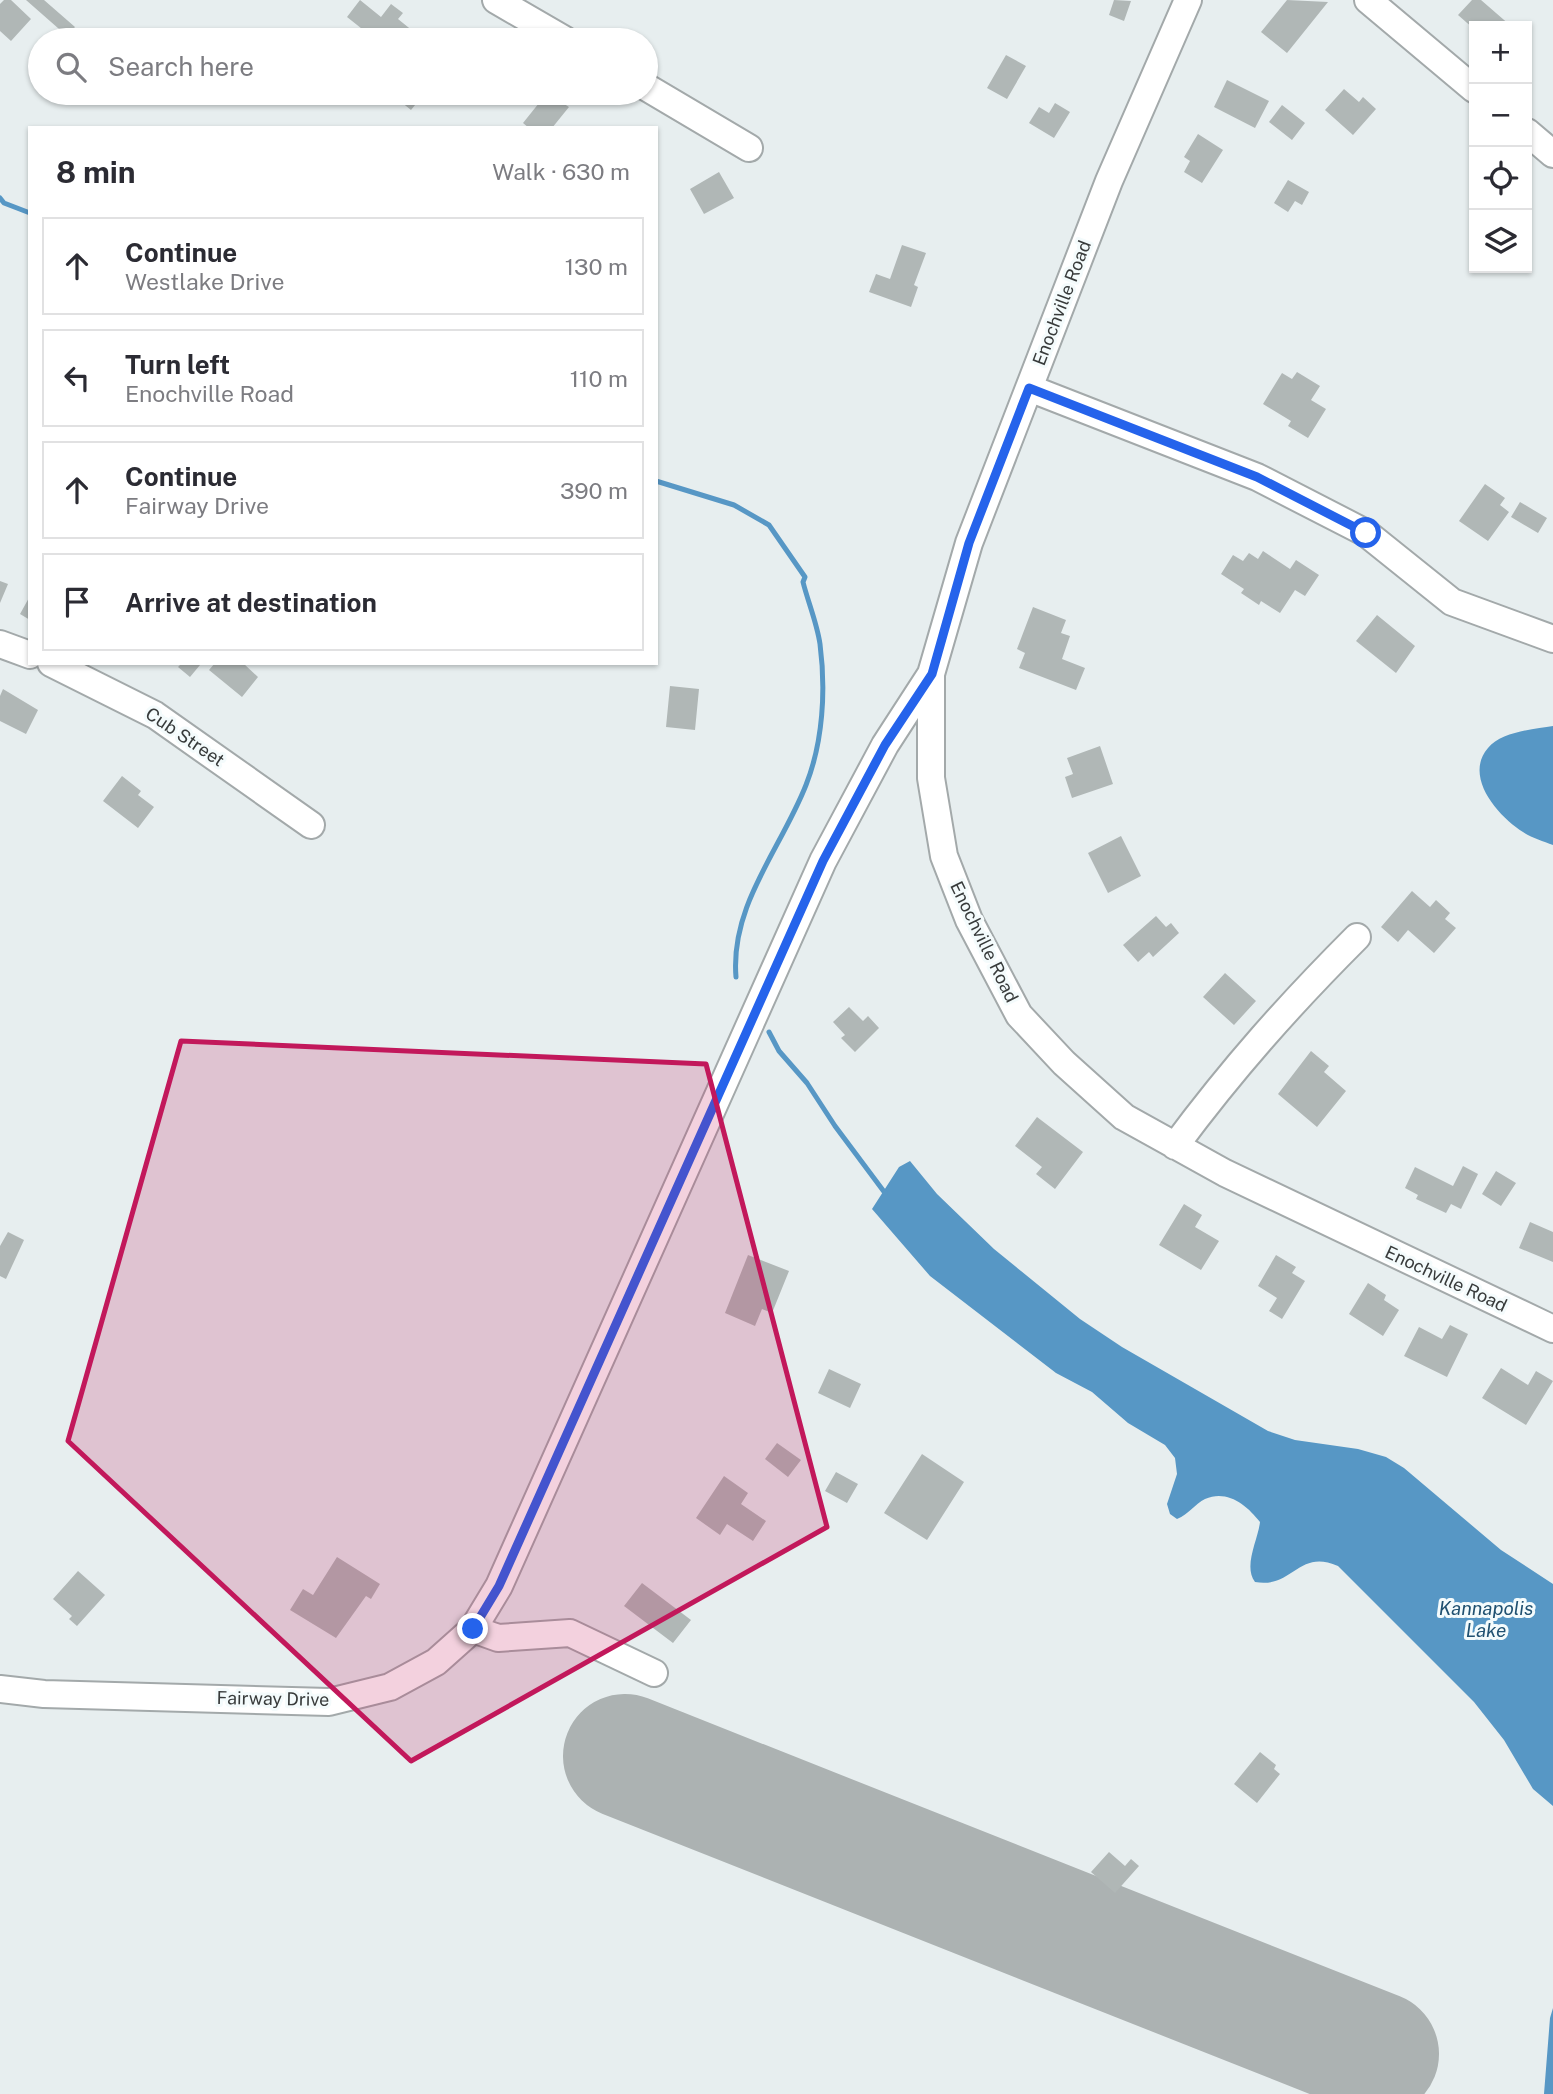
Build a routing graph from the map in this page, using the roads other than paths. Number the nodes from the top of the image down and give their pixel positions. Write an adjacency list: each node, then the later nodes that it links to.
1 (496, 0): 4 (street)
2 (1188, 0): 10 (street, Enochville Road)
3 (1368, 0): 5 (street)
4 (544, 28)
5 (1469, 85)
6 (658, 95): 8 (street)
7 (1532, 136): 9 (street)
8 (749, 148)
9 (1553, 154)
10 (1029, 388): 11 (street); 15 (street, Enochville Road)
11 (1553, 639)
12 (0, 644): 13 (street)
13 (28, 654)
14 (55, 665): 16 (street, Cub Street)
15 (932, 674): 18 (street, Enochville Road); 20 (street, Fairway Drive)
16 (311, 825)
17 (1357, 937): 18 (street)
18 (1175, 1146): 19 (street, Enochville Road)
19 (1553, 1329)
20 (473, 1629): 21 (street); 22 (street, Fairway Drive)
21 (654, 1673)
22 (0, 1689)

